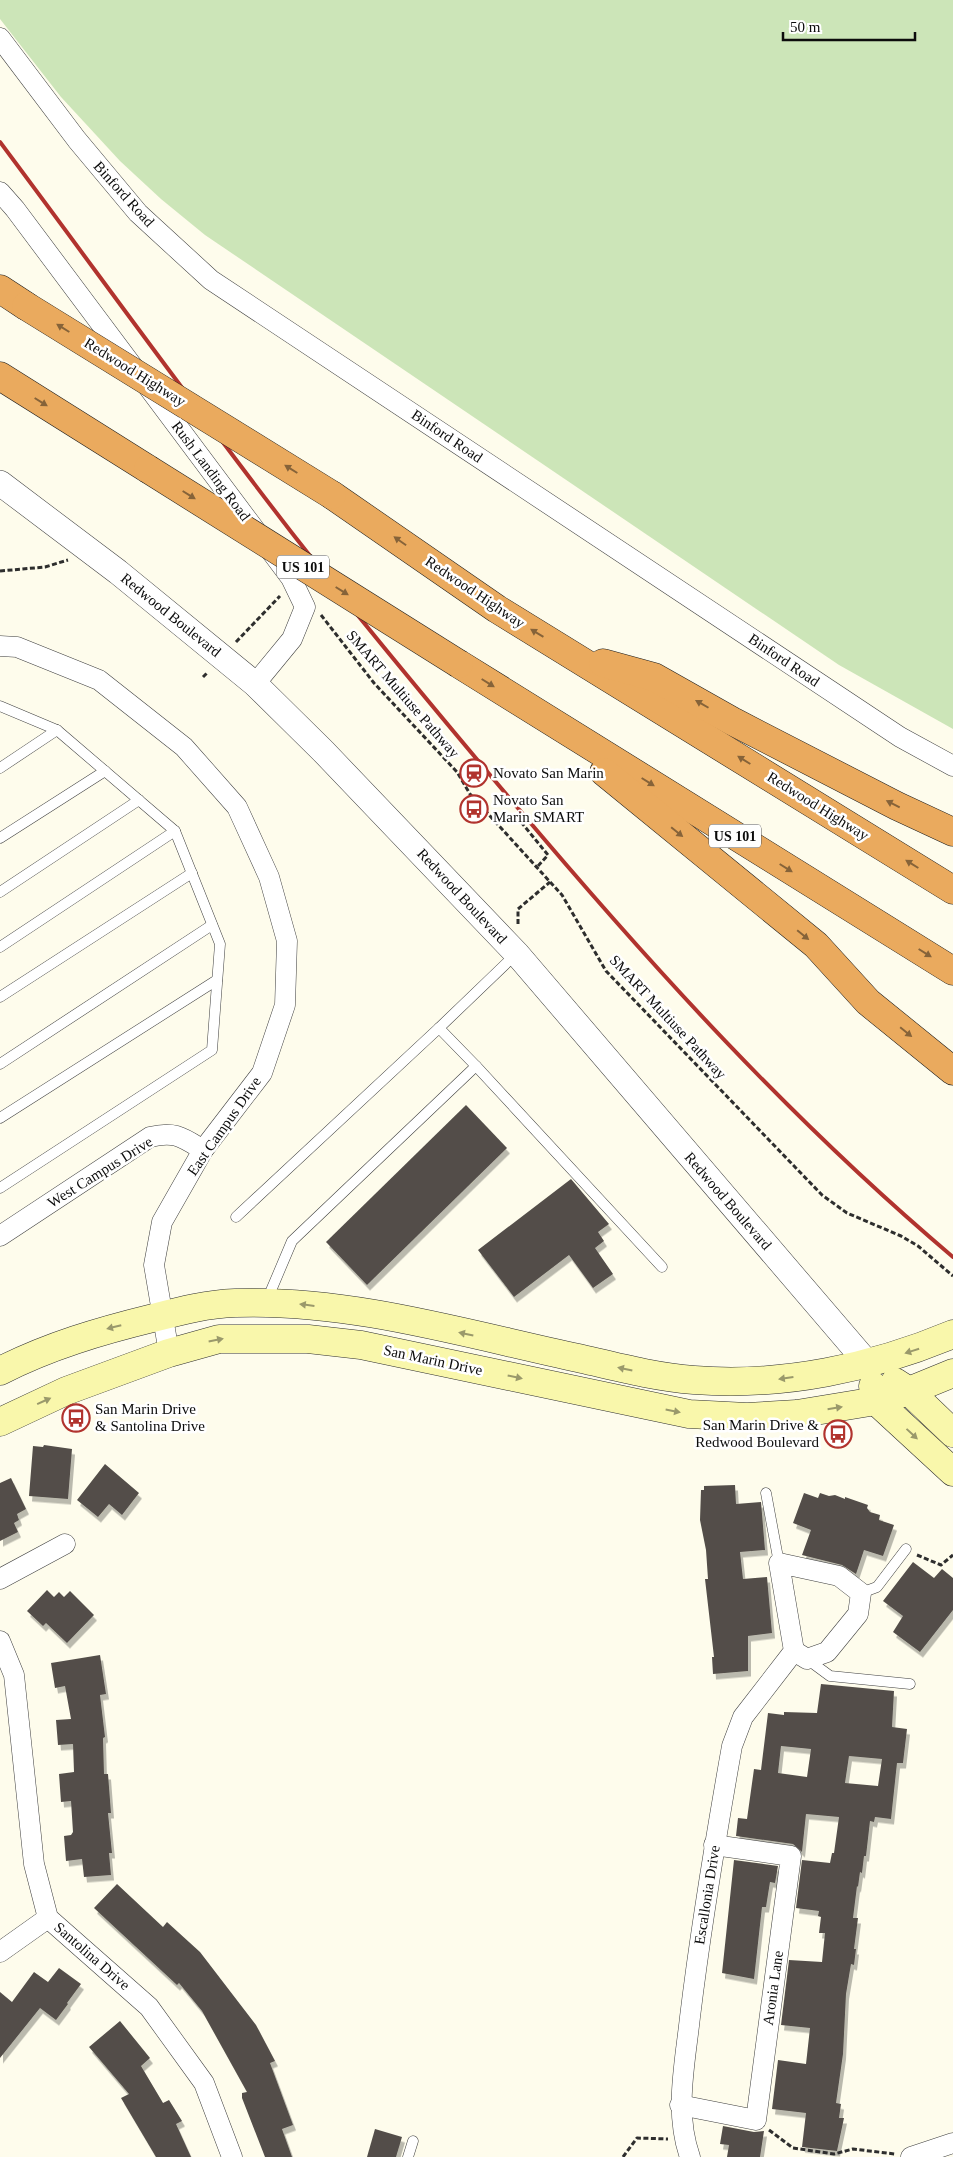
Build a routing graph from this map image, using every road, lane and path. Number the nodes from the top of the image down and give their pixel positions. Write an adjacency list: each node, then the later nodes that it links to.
1 (0, 38): 20 (street, Binford Road)
2 (0, 192): 8 (street, Rush Landing Road)
3 (0, 289): 12 (highway, Redwood Highway, one-way to 3, bridge)
4 (0, 376): 15 (highway, US 101, one-way to 15, bridge)
5 (0, 483): 6 (street, Redwood Boulevard)
6 (88, 549): 7 (path); 11 (street, Redwood Boulevard)
7 (0, 571)
8 (301, 599): 11 (path); 14 (street)
9 (335, 634): 28 (path, SMART Multiuse Pathway)
10 (0, 646): 44 (street, East Campus Drive)
11 (222, 657): 13 (path); 14 (street, Redwood Boulevard)
12 (577, 657): 26 (highway, one-way to 12); 31 (highway, Redwood Highway, one-way to 12)
13 (203, 677)
14 (255, 684): 35 (street, Redwood Boulevard)
15 (518, 701): 36 (highway, US 101, one-way to 36); 42 (highway, one-way to 42)
16 (0, 706): 17 (lane)
17 (11, 711): 18 (lane); 19 (lane)
18 (0, 718)
19 (57, 730): 21 (lane); 22 (lane)
20 (953, 766)
21 (0, 768)
22 (105, 771): 23 (lane); 27 (lane)
23 (139, 800): 25 (lane); 32 (lane)
24 (521, 822): 28 (path)
25 (175, 831): 29 (lane); 34 (lane)
26 (953, 832)
27 (0, 838)
28 (537, 867): 30 (path, SMART Multiuse Pathway)
29 (192, 873): 33 (lane); 38 (lane)
30 (550, 882): 35 (path); 49 (path, SMART Multiuse Pathway)
31 (953, 890)
32 (0, 892)
33 (212, 925): 37 (lane); 40 (lane)
34 (0, 947)
35 (510, 947): 39 (lane); 54 (street, Redwood Boulevard)
36 (953, 971)
37 (217, 980): 43 (lane); 45 (lane)
38 (0, 996)
39 (439, 1028): 41 (lane); 46 (lane)
40 (0, 1064)
41 (476, 1066): 48 (lane); 50 (lane)
42 (953, 1071)
43 (0, 1118)
44 (203, 1150): 47 (street, West Campus Drive); 51 (street, East Campus Drive)
45 (0, 1188)
46 (236, 1217)
47 (0, 1236)
48 (662, 1267)
49 (953, 1276)
50 (266, 1304): 51 (main road); 54 (main road, one-way to 50)
51 (162, 1316): 53 (street, East Campus Drive); 55 (main road, one-way to 55)
52 (953, 1334): 54 (main road, one-way to 54)
53 (169, 1352): 58 (main road, San Marin Drive, one-way to 58); 59 (main road, San Marin Drive, one-way to 53)
54 (869, 1365): 57 (main road, Redwood Boulevard); 58 (main road, Redwood Boulevard)
55 (0, 1370)
56 (953, 1373): 57 (main road, San Marin Drive)
57 (909, 1391): 58 (main road, San Marin Drive); 60 (main road, Redwood Boulevard)
58 (876, 1401): 61 (main road, one-way to 61)
59 (0, 1422)
60 (953, 1433)
61 (953, 1472)
62 (766, 1493): 66 (lane)
63 (65, 1544): 67 (street)
64 (906, 1549): 65 (path); 68 (lane)
65 (953, 1555)
66 (779, 1563): 68 (street); 70 (street)
67 (0, 1579)
68 (861, 1593): 70 (street, Escallonia Drive)
69 (0, 1642): 73 (street, Santolina Drive)
70 (801, 1655): 71 (lane); 72 (street, Escallonia Drive)
71 (910, 1684)
72 (714, 1845): 75 (street, Escallonia Drive); 76 (street, Aronia Lane)
73 (48, 1918): 74 (street); 80 (street, Santolina Drive)
74 (0, 1952)
75 (680, 2105): 76 (street); 79 (street, Escallonia Drive)
76 (756, 2120): 83 (path)
77 (413, 2141): 81 (lane)
78 (953, 2143): 83 (street)
79 (687, 2148): 82 (path)
80 (232, 2157)
81 (408, 2157)
82 (623, 2157)
83 (911, 2157)

